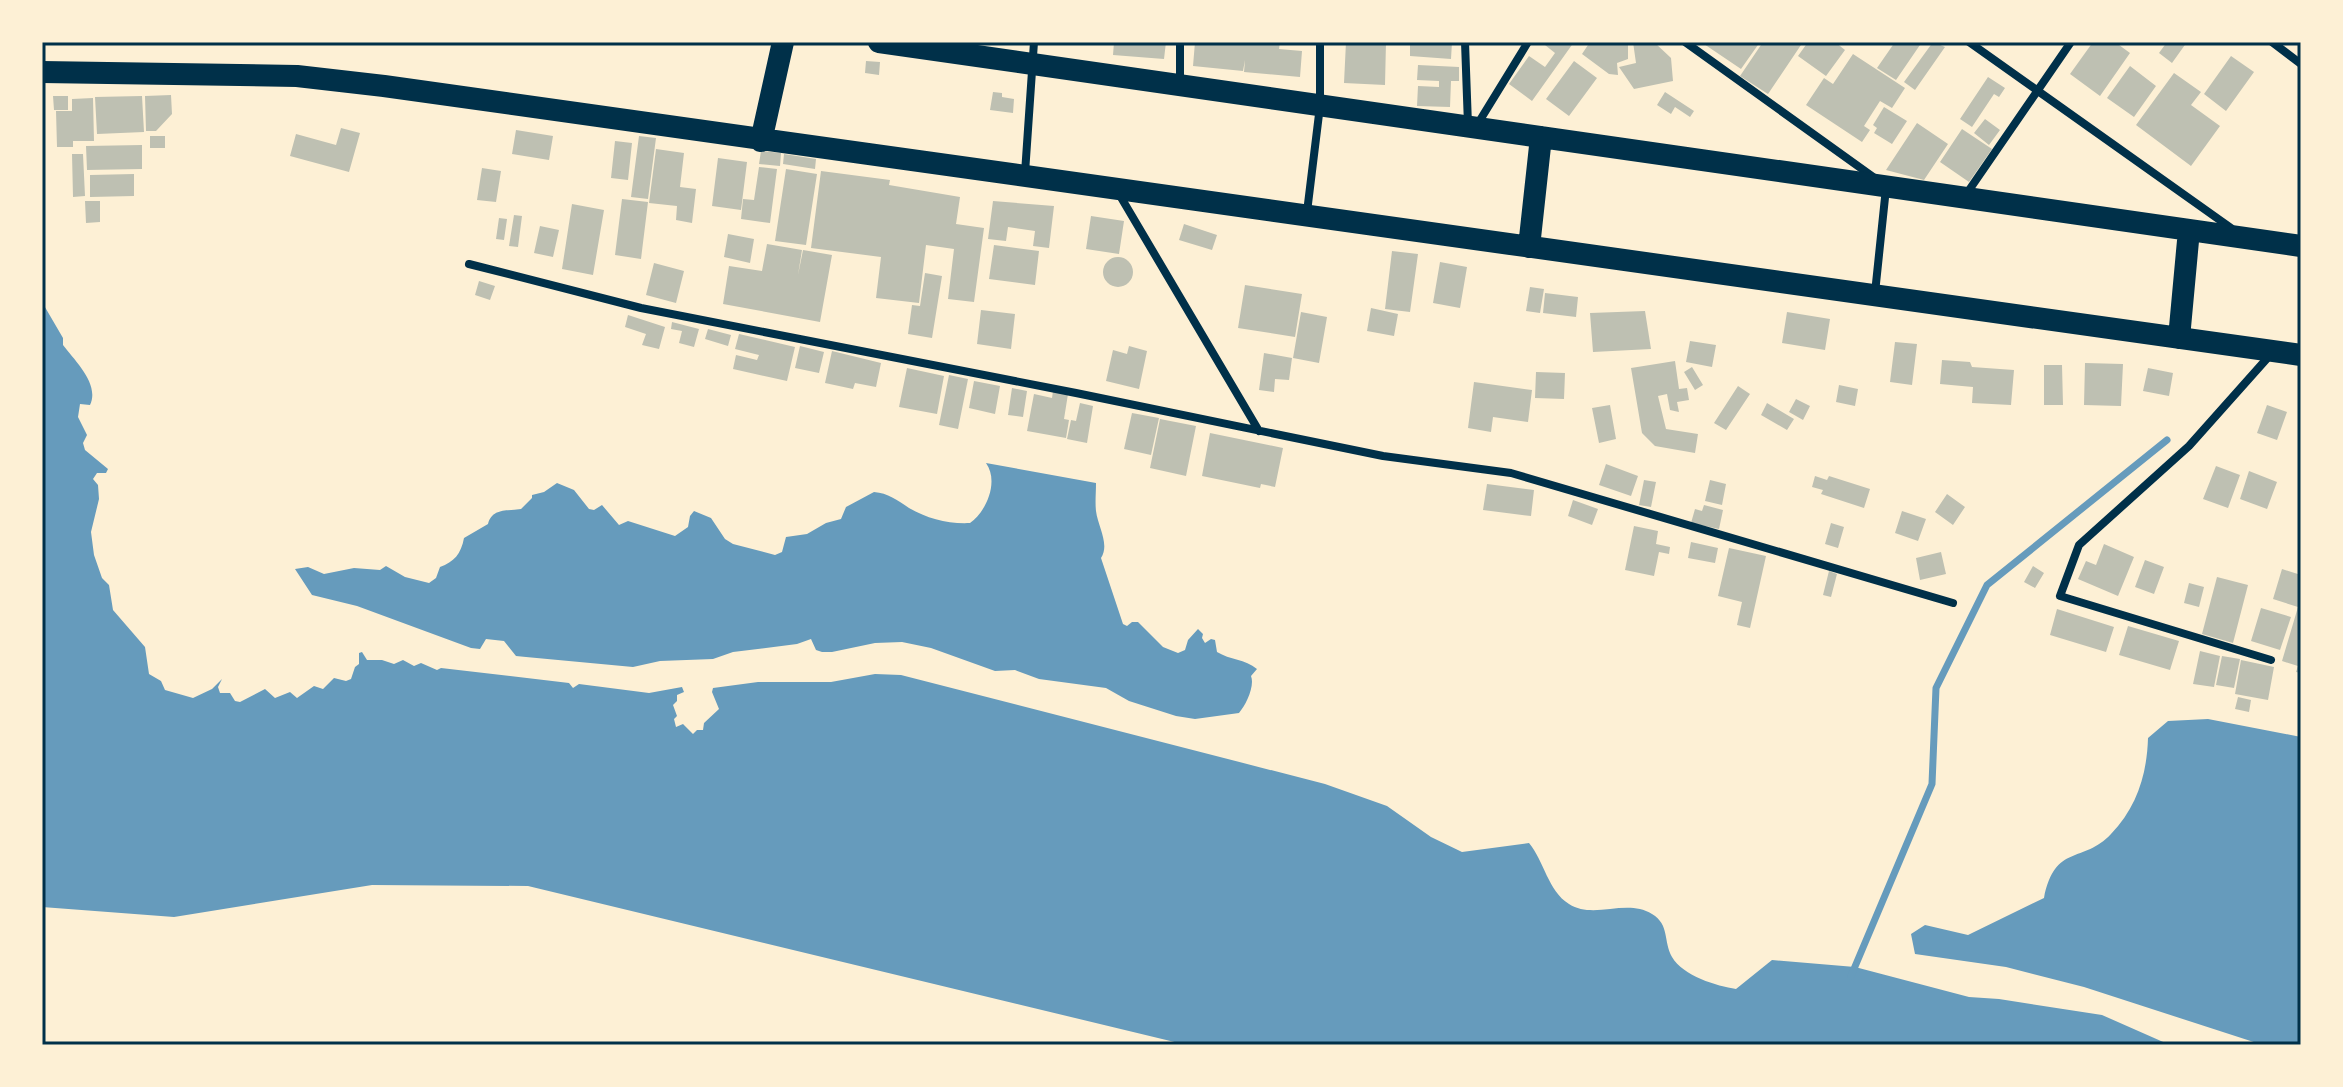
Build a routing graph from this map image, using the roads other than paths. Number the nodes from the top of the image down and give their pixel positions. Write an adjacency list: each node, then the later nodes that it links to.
1 (783, 42): 19 (highway)
2 (887, 42): 11 (highway)
3 (1180, 42): 14 (street)
4 (1320, 42): 16 (street)
5 (1465, 42): 17 (street)
6 (1528, 42): 17 (street)
7 (1685, 42): 21 (street)
8 (1969, 42): 15 (street)
9 (2071, 42): 15 (street)
10 (2272, 42): 12 (street)
11 (1034, 53): 14 (highway); 20 (street)
12 (2301, 64)
13 (42, 72): 19 (highway)
14 (1180, 87): 16 (highway)
15 (2036, 92): 23 (street); 26 (street)
16 (1320, 106): 17 (highway); 24 (street)
17 (1471, 128): 18 (highway)
18 (1541, 137): 21 (highway); 28 (highway)
19 (761, 141): 20 (highway)
20 (1024, 177): 22 (highway)
21 (1886, 186): 23 (highway); 30 (street)
22 (1117, 190): 24 (highway); 34 (street)
23 (1965, 197): 25 (highway)
24 (1307, 217): 28 (highway)
25 (2189, 230): 26 (highway); 31 (highway)
26 (2244, 238): 27 (highway)
27 (2301, 246)
28 (1529, 247): 30 (highway)
29 (469, 264): 34 (street)
30 (1875, 295): 31 (highway)
31 (2179, 338): 32 (highway)
32 (2274, 351): 33 (highway); 36 (street)
33 (2301, 355)
34 (1259, 431): 35 (street)
35 (1953, 603)
36 (2271, 660)

